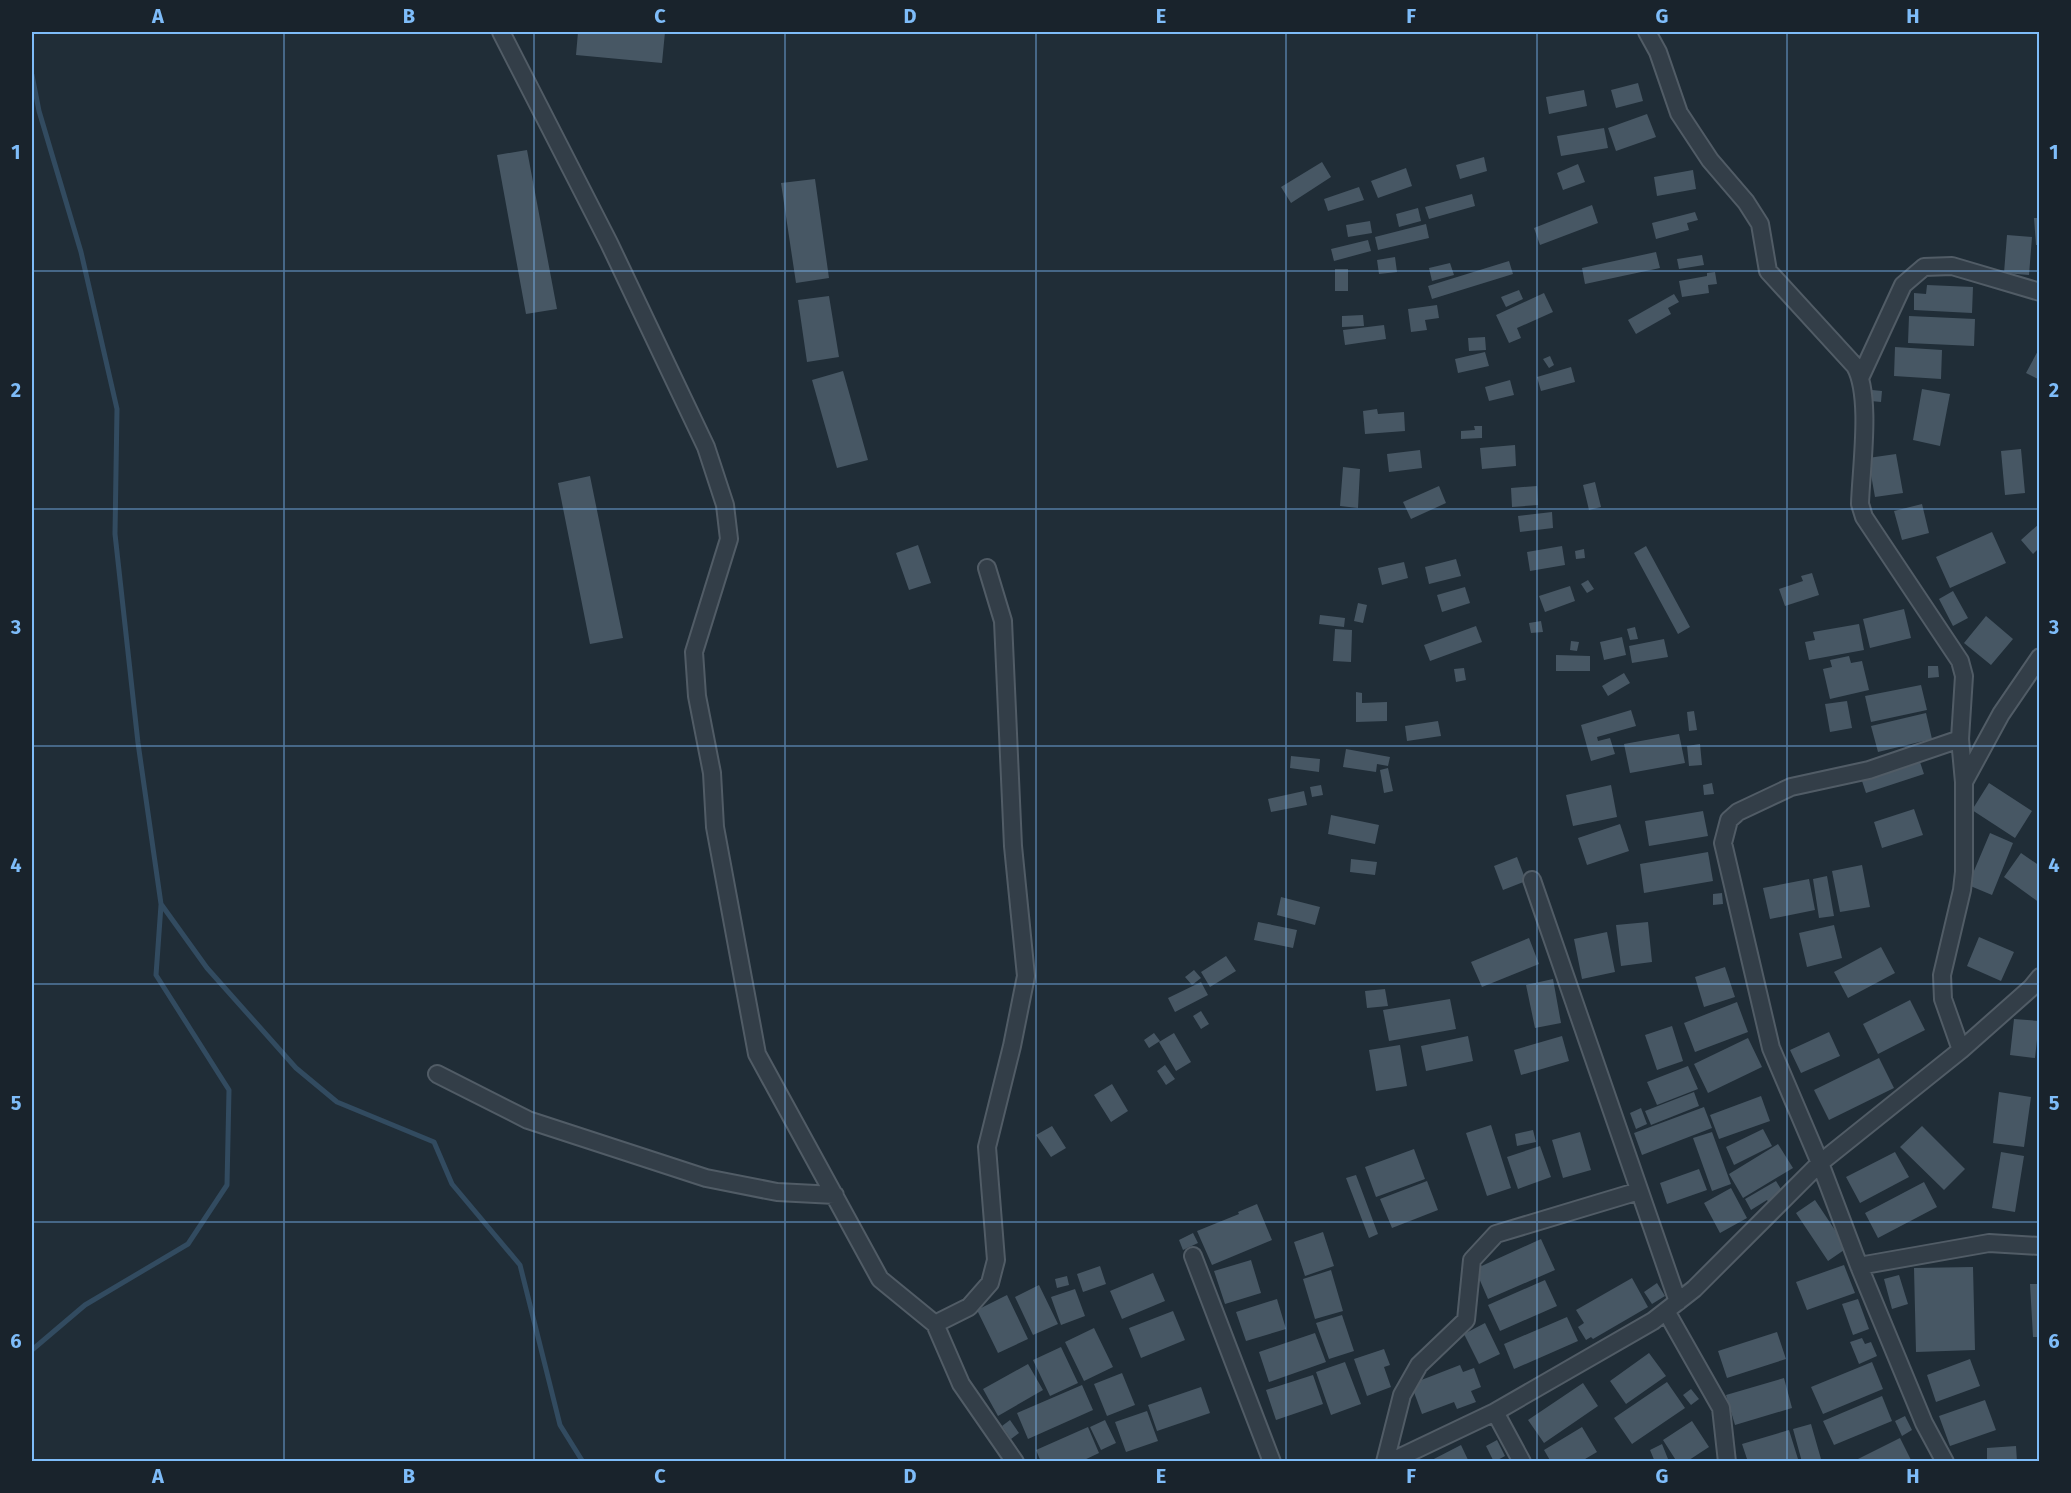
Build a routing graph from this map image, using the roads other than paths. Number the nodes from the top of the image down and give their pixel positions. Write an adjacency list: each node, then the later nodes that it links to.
1 (501, 32): 15 (street)
2 (1647, 32): 4 (street)
3 (2040, 292): 4 (street)
4 (1861, 376): 7 (street)
5 (987, 568): 20 (street)
6 (2040, 657): 8 (street)
7 (1960, 739): 8 (street); 13 (street)
8 (1965, 782): 11 (street)
9 (1532, 880): 14 (street)
10 (2040, 977): 11 (street)
11 (1961, 1050): 13 (street)
12 (437, 1074): 15 (street)
13 (1820, 1163): 18 (street); 19 (street)
14 (1639, 1191): 19 (street); 24 (street)
15 (834, 1195): 20 (street)
16 (2040, 1246): 18 (street)
17 (1193, 1256): 23 (street)
18 (1859, 1266): 28 (street)
19 (1672, 1307): 21 (street); 27 (street)
20 (935, 1324): 22 (street)
21 (1495, 1412): 25 (street); 26 (street)
22 (1015, 1461)
23 (1272, 1461)
24 (1385, 1461)
25 (1390, 1461)
26 (1522, 1461)
27 (1727, 1461)
28 (1945, 1461)

